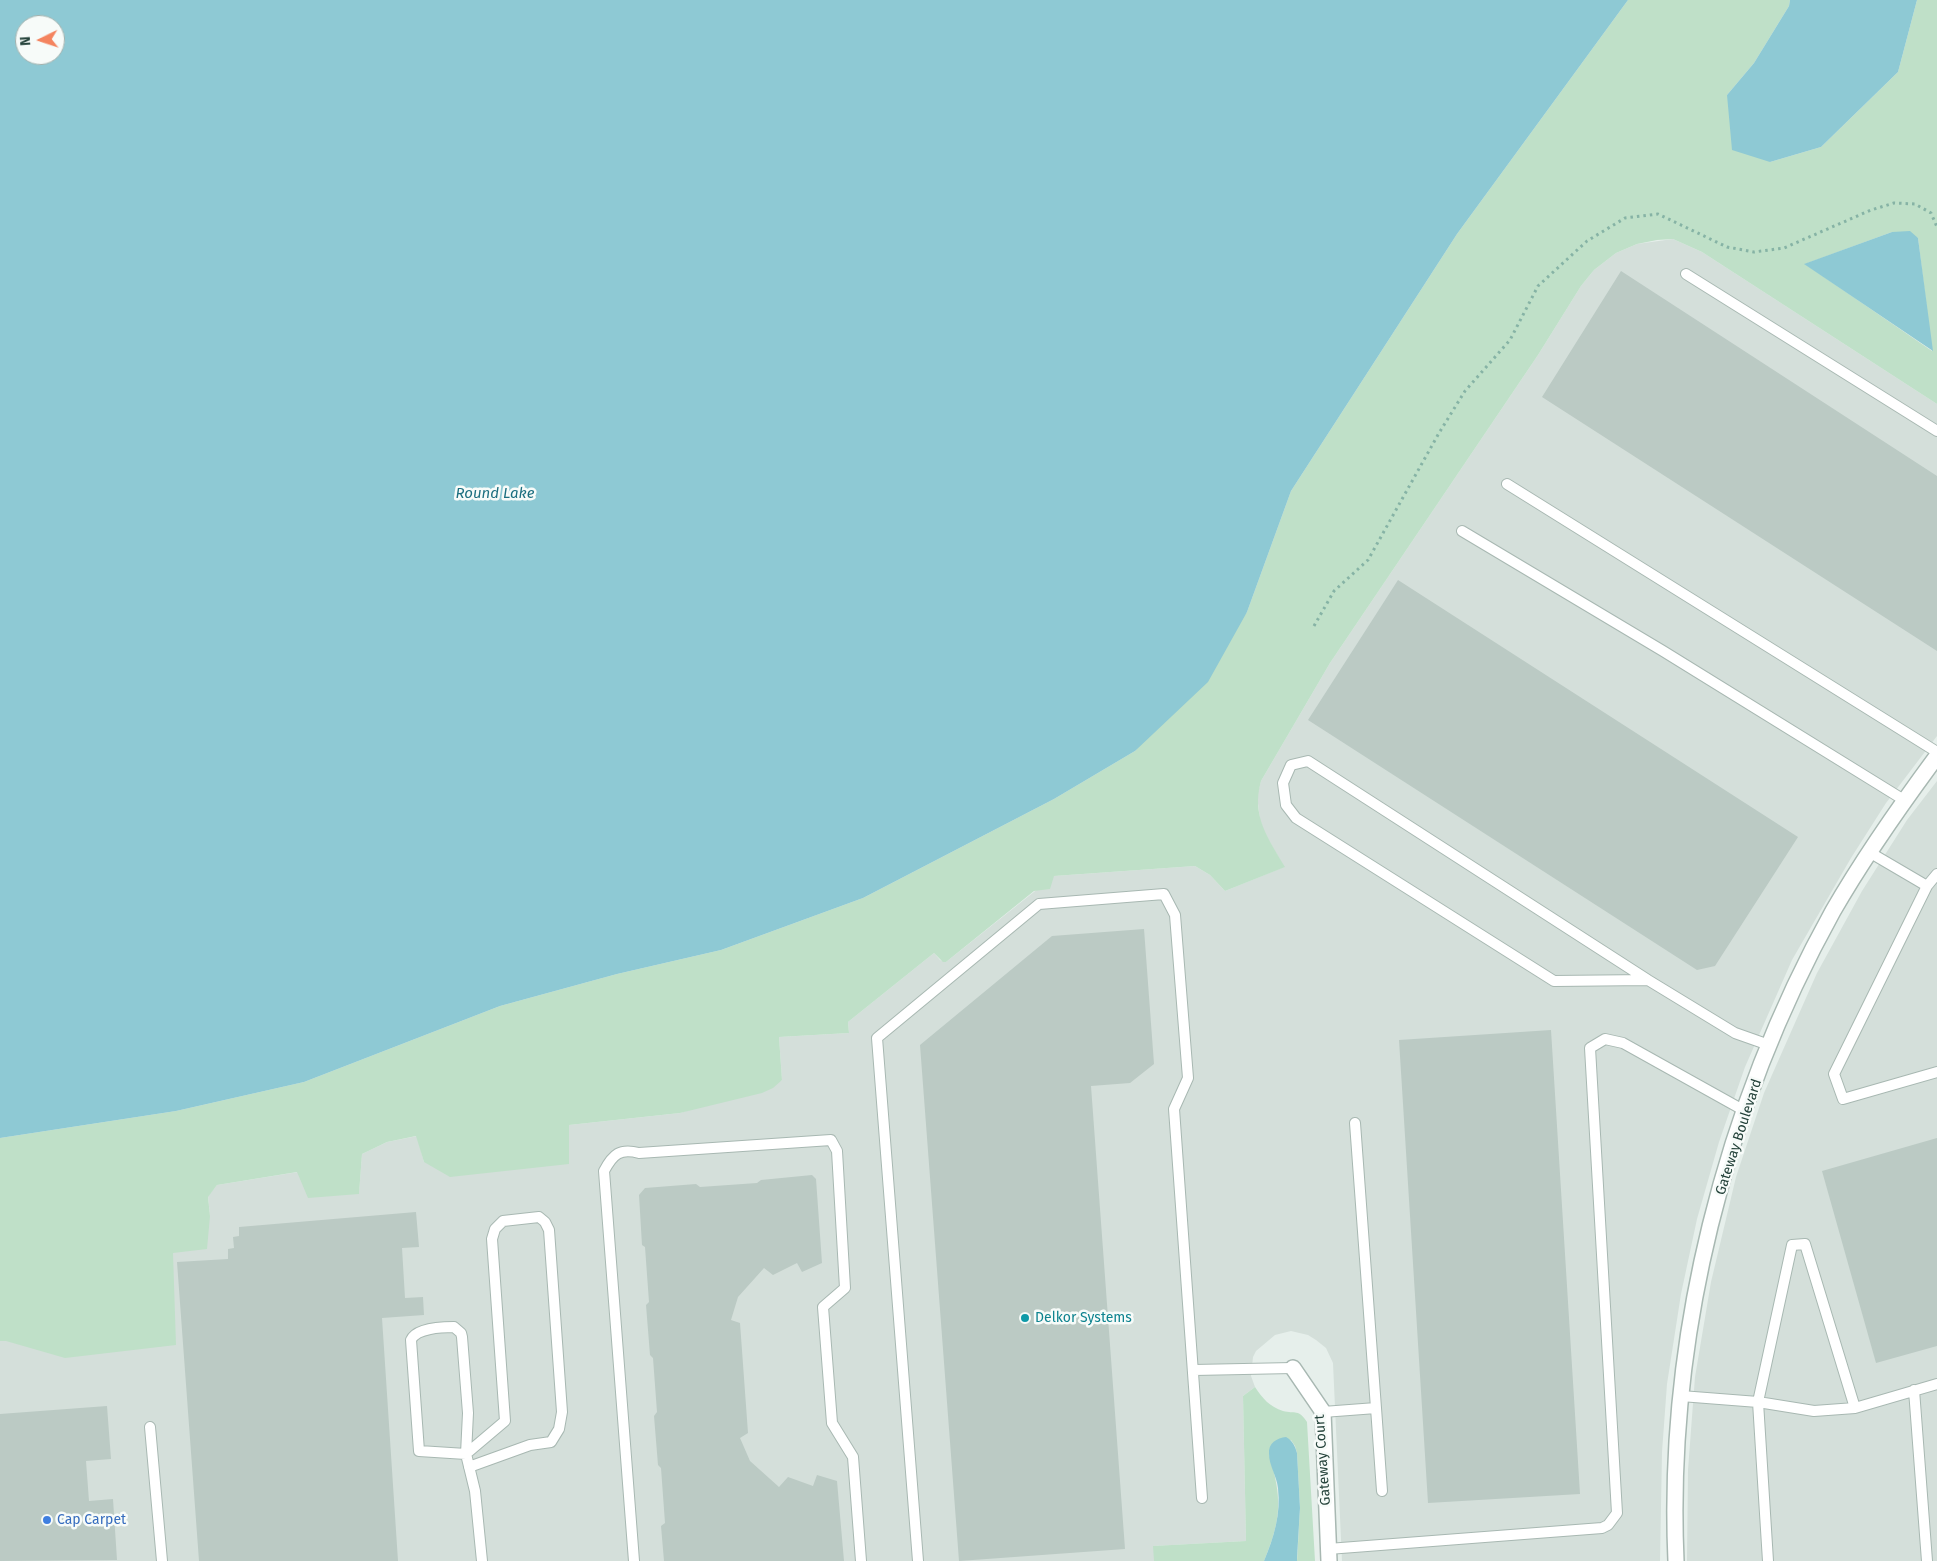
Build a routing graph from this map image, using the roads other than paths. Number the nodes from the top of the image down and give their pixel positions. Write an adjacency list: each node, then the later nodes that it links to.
1 (1686, 274): 2 (lane)
2 (1937, 431)
3 (1507, 484): 5 (lane)
4 (1462, 532): 7 (lane)
5 (1937, 752)
6 (1937, 756): 7 (street, Gateway Boulevard)
7 (1904, 800): 8 (street, Gateway Boulevard)
8 (1869, 852): 10 (lane); 12 (street, Gateway Boulevard)
9 (1937, 874): 10 (lane)
10 (1927, 886): 13 (lane)
11 (1648, 980): 11 (lane); 12 (lane)
12 (1769, 1045): 14 (street, Gateway Boulevard)
13 (1937, 1072)
14 (1745, 1111): 20 (street, Gateway Boulevard); 30 (lane)
15 (1355, 1123): 22 (lane)
16 (1293, 1368): 17 (lane); 24 (street, Gateway Court)
17 (1194, 1370): 29 (lane); 35 (lane)
18 (1937, 1384): 19 (lane)
19 (1914, 1390): 23 (lane); 38 (lane)
20 (1681, 1396): 21 (lane); 36 (street, Gateway Boulevard)
21 (1758, 1402): 23 (lane); 23 (lane); 37 (lane)
22 (1376, 1408): 24 (lane); 28 (lane)
23 (1855, 1408)
24 (1322, 1412): 30 (street, Gateway Court)
25 (150, 1427): 31 (lane)
26 (466, 1454): 26 (lane); 27 (lane); 27 (lane)
27 (469, 1468): 32 (lane)
28 (1382, 1491)
29 (1202, 1498)
30 (1329, 1555)
31 (162, 1561)
32 (482, 1561)
33 (634, 1561): 34 (lane)
34 (861, 1561)
35 (918, 1561)
36 (1676, 1561)
37 (1768, 1561)
38 (1927, 1561)

